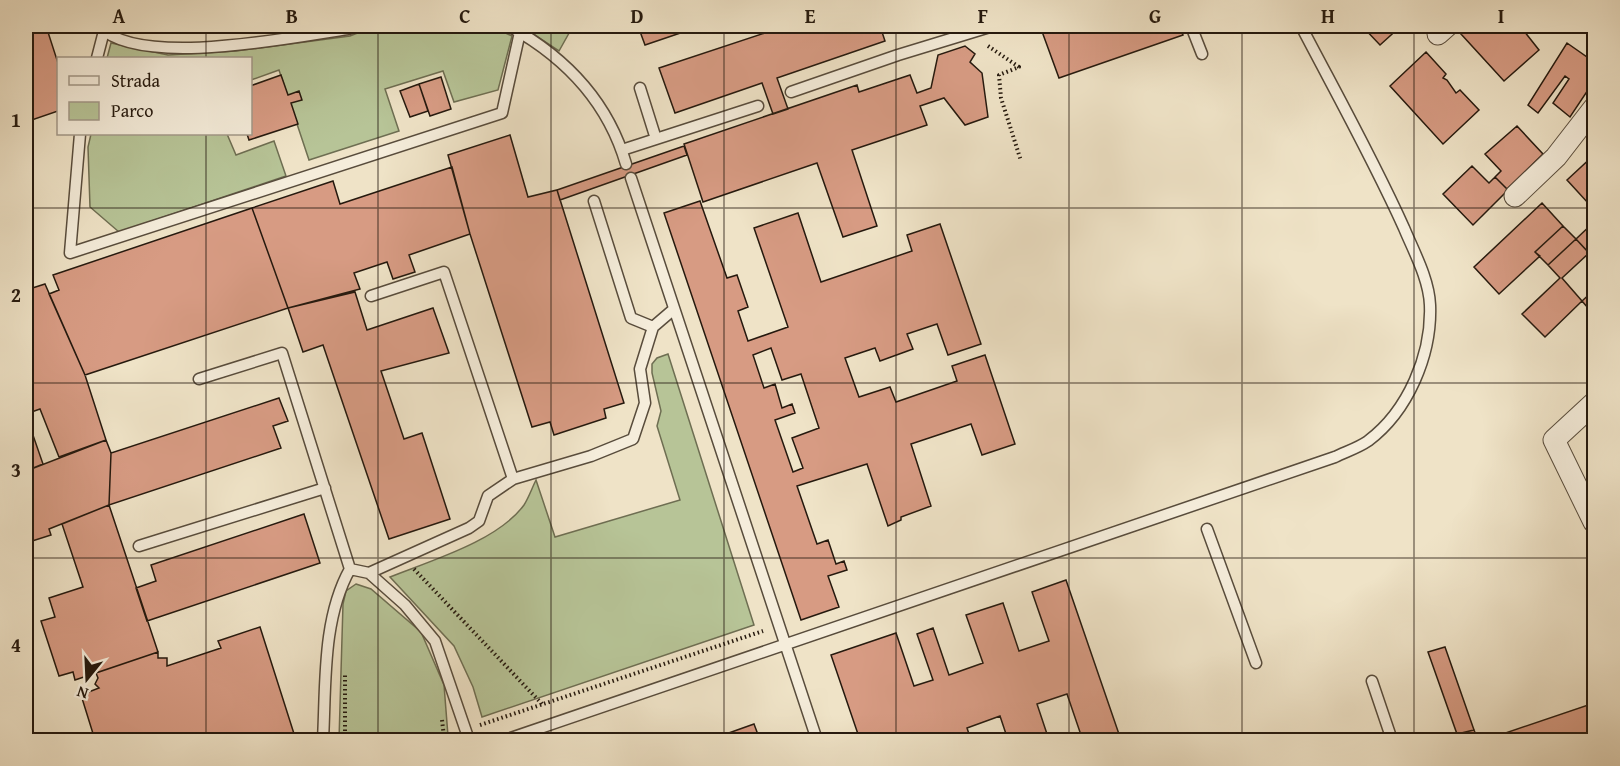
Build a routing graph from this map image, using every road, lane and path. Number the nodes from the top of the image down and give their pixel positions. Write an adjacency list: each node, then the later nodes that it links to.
1 (357, 26): 6 (lane)
2 (509, 26): 7 (lane)
3 (993, 26): 8 (lane)
4 (1191, 26): 9 (lane)
5 (1301, 26): 37 (lane)
6 (102, 28): 10 (lane)
7 (520, 32): 15 (lane); 17 (lane)
8 (971, 34): 12 (lane); 18 (path)
9 (1202, 54)
10 (97, 57)
11 (640, 88): 16 (lane)
12 (791, 92)
13 (758, 106): 16 (lane)
14 (1594, 108): 21 (street)
15 (80, 135)
16 (656, 139): 17 (lane)
17 (622, 150): 19 (lane)
18 (1022, 161)
19 (626, 164)
20 (631, 178): 24 (lane)
21 (1515, 196)
22 (594, 201): 25 (lane)
23 (371, 296): 28 (lane)
24 (674, 309): 25 (lane); 36 (lane)
25 (653, 327): 28 (lane)
26 (199, 379): 29 (lane)
27 (1594, 403): 30 (street)
28 (513, 479): 33 (lane)
29 (325, 488): 32 (lane); 34 (lane)
30 (1594, 522)
31 (1207, 529): 38 (lane)
32 (139, 546)
33 (403, 558): 35 (lane); 41 (path)
34 (350, 569): 35 (lane); 46 (lane)
35 (369, 573): 44 (lane)
36 (778, 626): 37 (lane); 41 (path)
37 (784, 645): 43 (lane); 50 (lane)
38 (1256, 663)
39 (345, 672): 47 (path)
40 (1372, 681): 51 (lane)
41 (542, 704): 43 (path); 44 (path)
42 (442, 716): 45 (path)
43 (559, 722): 49 (lane)
44 (467, 735): 45 (path)
45 (444, 737): 48 (path)
46 (323, 741)
47 (345, 741)
48 (434, 741)
49 (505, 741)
50 (817, 741)
51 (1392, 741)

